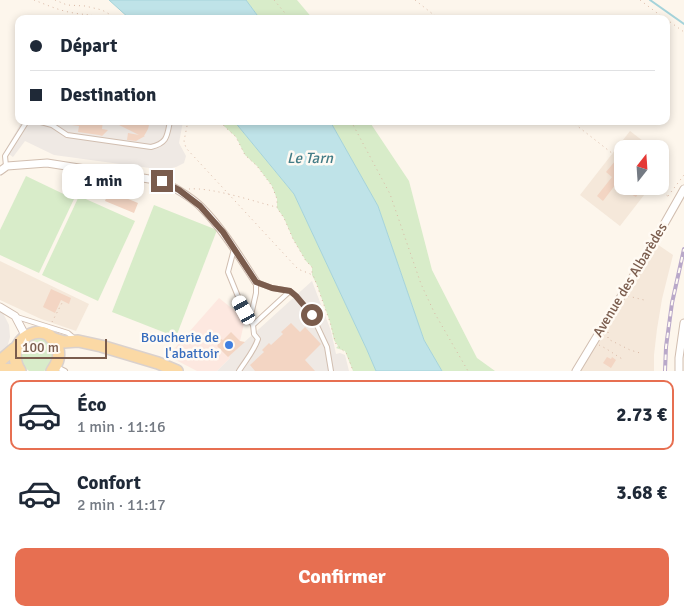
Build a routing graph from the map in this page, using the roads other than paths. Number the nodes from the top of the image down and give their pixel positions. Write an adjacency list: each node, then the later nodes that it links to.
1 (24, 125): 4 (lane)
2 (52, 125): 3 (lane)
3 (169, 125)
4 (3, 169): 6 (street)
5 (684, 189): 25 (street, Avenue des Albarèdes)
6 (234, 249): 7 (street); 11 (lane)
7 (256, 282): 8 (lane); 11 (lane)
8 (290, 291): 11 (lane); 24 (lane)
9 (0, 308): 10 (street)
10 (14, 316): 13 (street); 15 (lane)
11 (252, 323): 23 (lane)
12 (684, 323): 26 (street)
13 (25, 334): 14 (main road); 17 (main road)
14 (51, 338): 15 (main road); 19 (main road)
15 (78, 341): 16 (main road)
16 (92, 344): 19 (main road); 22 (main road)
17 (14, 349): 18 (main road); 21 (main road)
18 (0, 361)
19 (58, 367)
20 (0, 369): 21 (main road)
21 (20, 370)
22 (177, 371)
23 (239, 371)
24 (331, 371)
25 (576, 371)
26 (679, 371)

